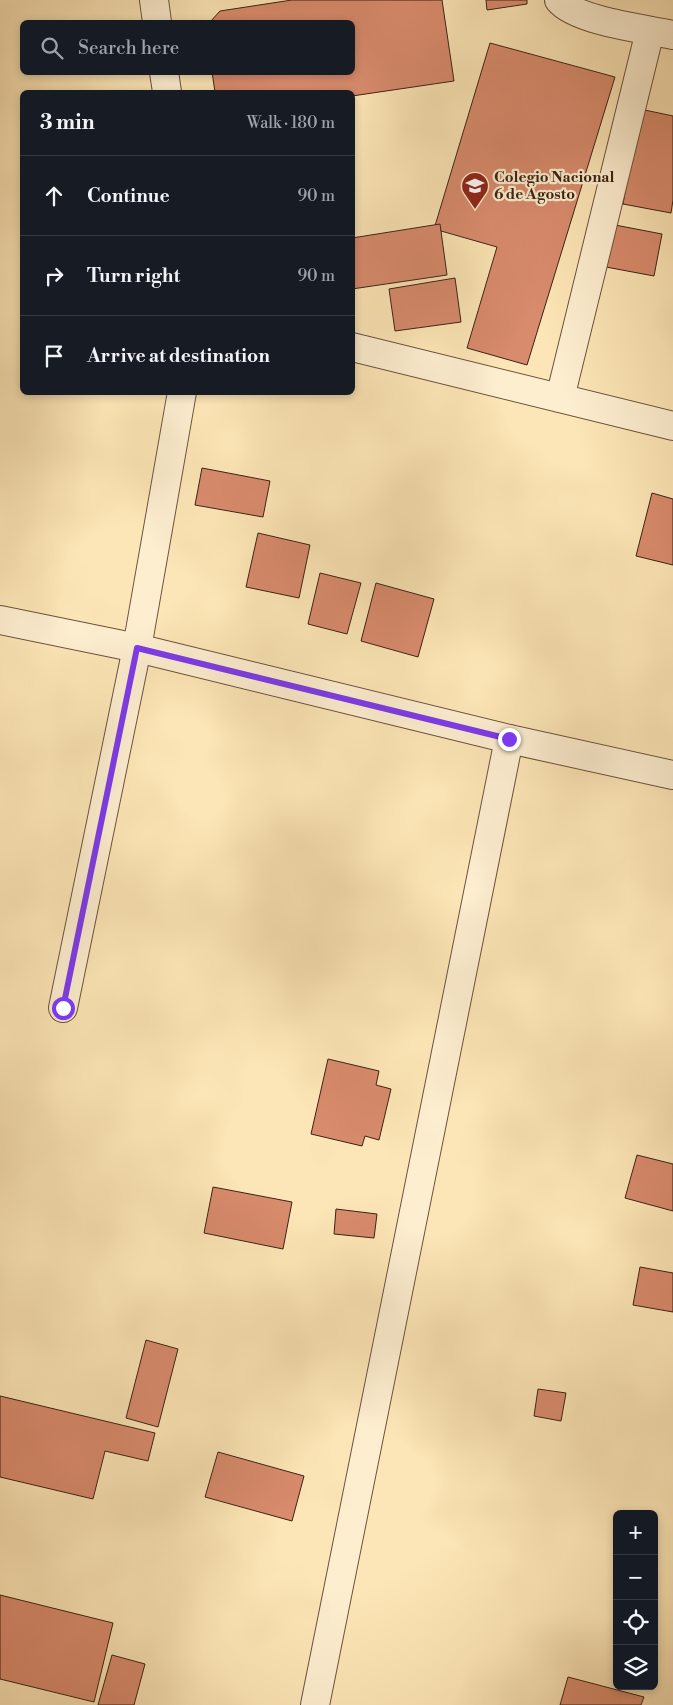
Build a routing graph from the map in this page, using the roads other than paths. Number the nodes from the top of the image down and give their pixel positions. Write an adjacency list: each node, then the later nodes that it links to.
1 (154, 0): 3 (street)
2 (559, 0): 4 (street)
3 (157, 20)
4 (662, 33): 9 (street)
5 (164, 75): 6 (street)
6 (167, 90)
7 (355, 348): 9 (street)
8 (181, 395): 12 (street)
9 (560, 398): 10 (street)
10 (673, 426)
11 (0, 620): 12 (street)
12 (137, 648): 13 (street); 15 (street)
13 (509, 739): 14 (street); 16 (street)
14 (673, 775)
15 (63, 1008)
16 (315, 1705)

